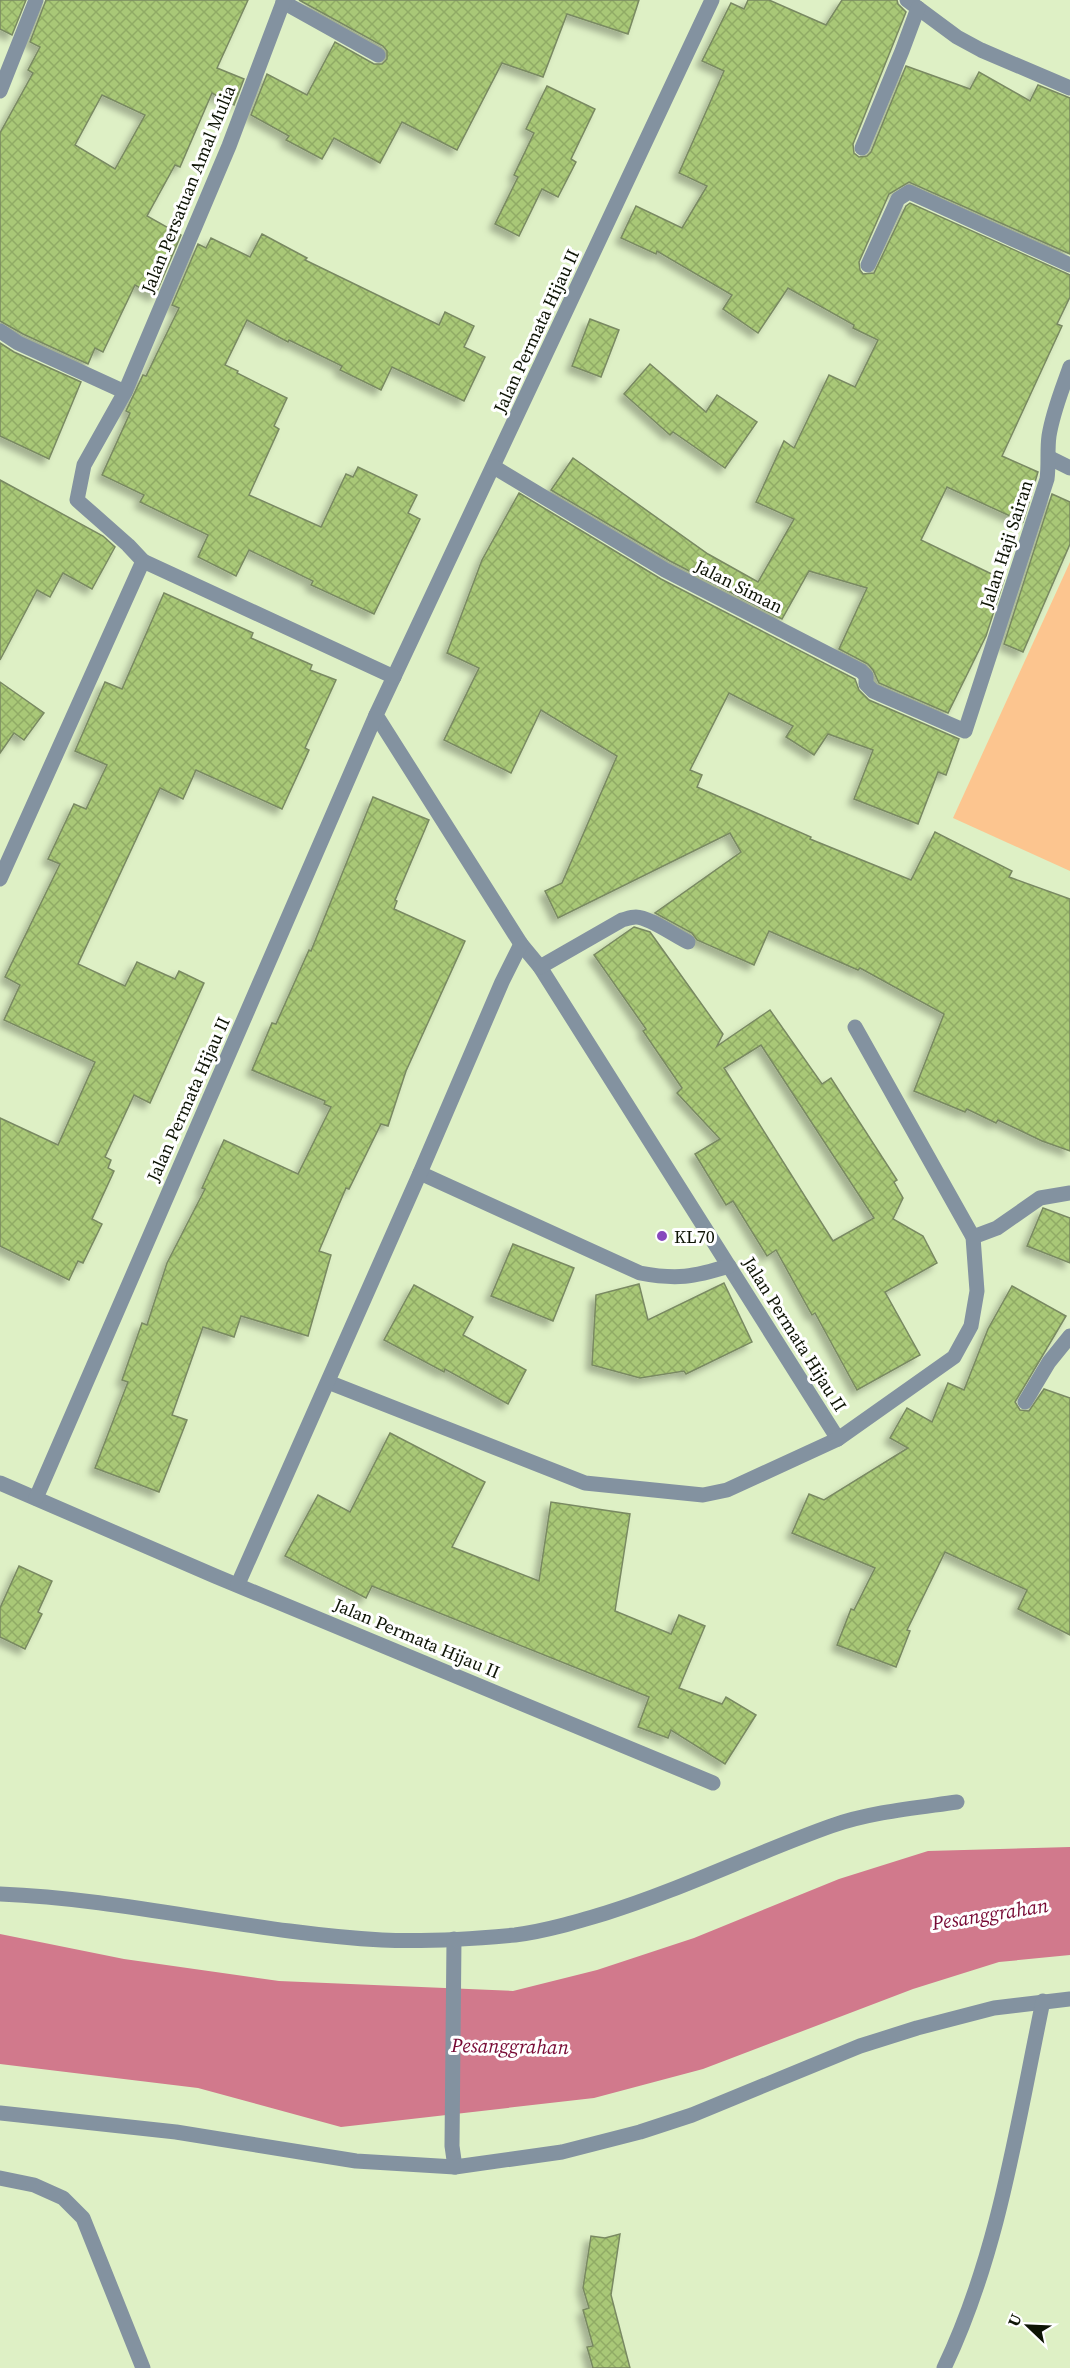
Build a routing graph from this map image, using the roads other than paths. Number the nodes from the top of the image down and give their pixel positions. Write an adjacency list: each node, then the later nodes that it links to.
1 (36, 0): 7 (street)
2 (712, 0): 15 (street, Jalan Permata Hijau II)
3 (283, 1): 5 (street); 13 (street, Jalan Persatuan Amal Mulia)
4 (913, 4): 6 (street); 8 (street)
5 (378, 55)
6 (1070, 88)
7 (0, 91)
8 (861, 148)
9 (868, 265): 10 (street)
10 (1070, 265)
11 (0, 331): 13 (street)
12 (1070, 367): 14 (street, Jalan Haji Sairan)
13 (125, 392): 17 (street, Jalan Persatuan Amal Mulia)
14 (1050, 458): 16 (street); 20 (street, Jalan Haji Sairan)
15 (494, 467): 18 (street, Jalan Permata Hijau II); 20 (street, Jalan Siman)
16 (1070, 468)
17 (143, 561): 18 (street); 21 (street)
18 (394, 676): 19 (street, Jalan Permata Hijau II)
19 (376, 715): 23 (street, Jalan Permata Hijau II); 35 (street, Jalan Permata Hijau II)
20 (965, 731)
21 (0, 879)
22 (688, 942): 24 (street)
23 (521, 944): 24 (street, Jalan Permata Hijau II); 26 (street)
24 (540, 967): 29 (street, Jalan Permata Hijau II)
25 (855, 1027): 28 (street, Jalan Permata Hijau II)
26 (420, 1173): 29 (street); 31 (street)
27 (1070, 1193): 28 (street)
28 (973, 1237): 33 (street, Jalan Permata Hijau II)
29 (729, 1266): 33 (street, Jalan Permata Hijau II)
30 (1070, 1336): 32 (street)
31 (328, 1382): 33 (street); 36 (street)
32 (1025, 1402)
33 (838, 1439)
34 (0, 1483): 35 (street, Jalan Permata Hijau II)
35 (36, 1498): 36 (street, Jalan Permata Hijau II)
36 (238, 1584): 37 (street, Jalan Permata Hijau II)
37 (713, 1783)
38 (957, 1802): 40 (street)
39 (0, 1894): 40 (street)
40 (454, 1939): 44 (street)
41 (1070, 2000): 42 (street)
42 (1044, 2001): 44 (street); 47 (street)
43 (0, 2113): 44 (street)
44 (455, 2167)
45 (0, 2178): 46 (street)
46 (143, 2368)
47 (944, 2368)

